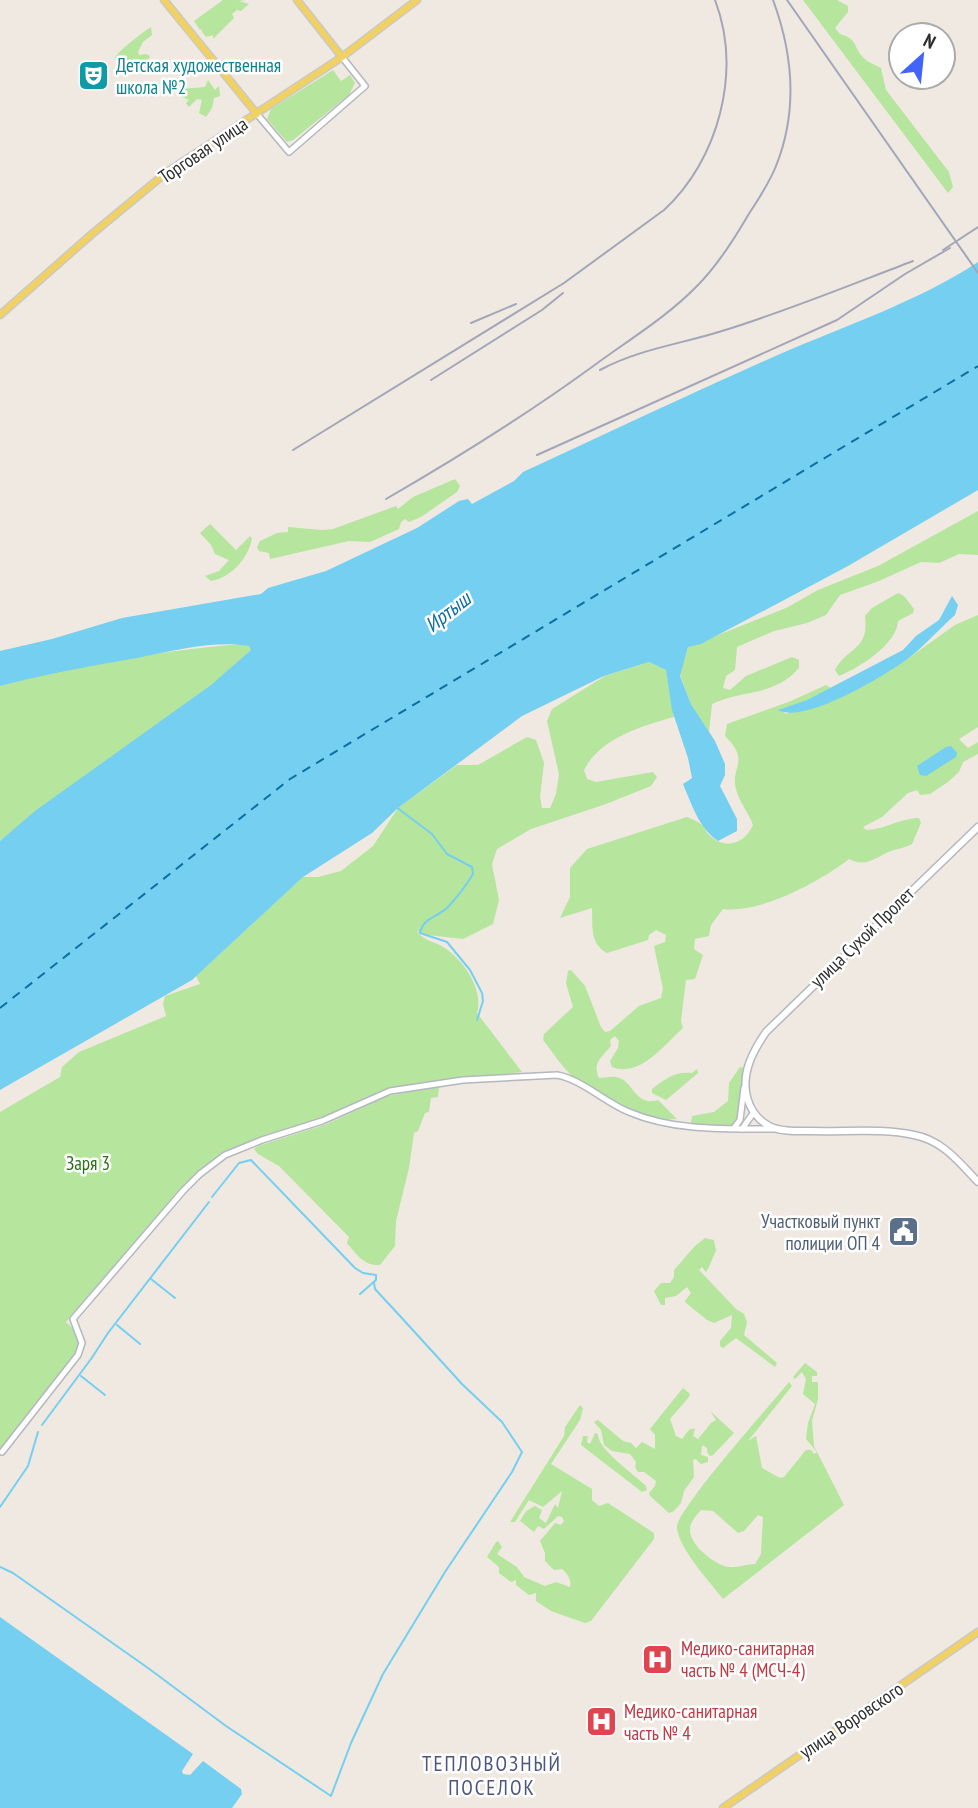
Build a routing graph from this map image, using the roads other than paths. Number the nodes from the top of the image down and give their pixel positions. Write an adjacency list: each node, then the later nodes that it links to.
1 (164, 0): 5 (main road)
2 (297, 0): 4 (main road)
3 (417, 0): 4 (main road, Торговая улица)
4 (342, 57): 5 (main road, Торговая улица); 5 (street)
5 (257, 114): 6 (main road, Торговая улица)
6 (0, 316)
7 (978, 827): 8 (main road, улица Сухой Пролет)
8 (745, 1082): 9 (main road); 10 (street)
9 (754, 1112): 11 (street); 12 (main road)
10 (730, 1129): 11 (street); 14 (street)
11 (742, 1129): 12 (street)
12 (778, 1129): 13 (main road)
13 (978, 1182)
14 (2, 1452)
15 (978, 1632): 16 (main road, улица Воровского)
16 (723, 1808)

